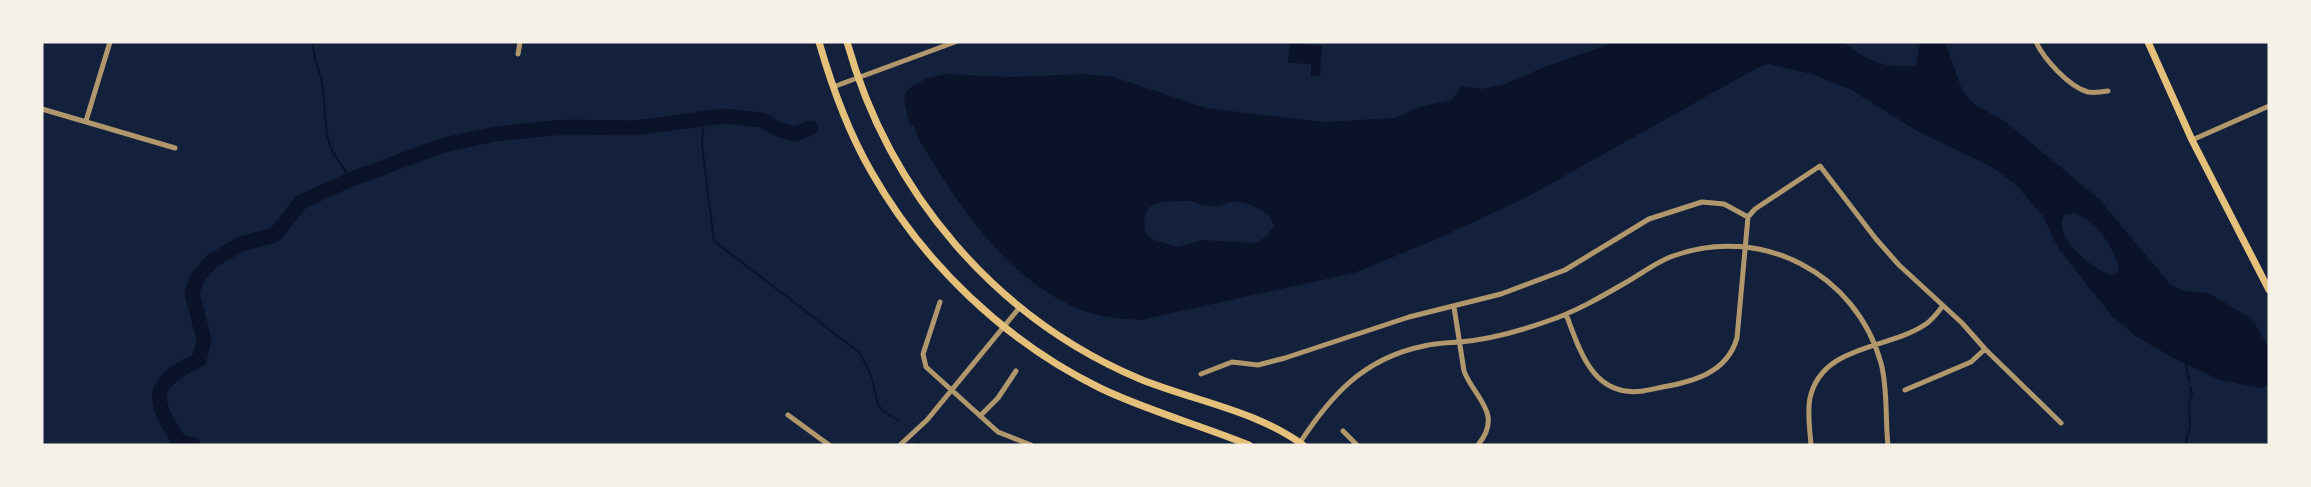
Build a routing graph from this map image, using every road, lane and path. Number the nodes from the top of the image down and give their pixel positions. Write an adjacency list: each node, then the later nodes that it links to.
1 (110, 42): 14 (street)
2 (520, 42): 8 (street)
3 (819, 42): 10 (main road)
4 (847, 42): 9 (main road)
5 (955, 42): 9 (street)
6 (2036, 42): 11 (street)
7 (2148, 42): 15 (main road)
8 (518, 54)
9 (857, 78): 10 (street); 21 (main road)
10 (833, 87): 25 (main road)
11 (2108, 92)
12 (2269, 106): 15 (street)
13 (42, 109): 14 (street)
14 (86, 122): 16 (street)
15 (2192, 140): 19 (main road)
16 (175, 148)
17 (1748, 217): 18 (street); 22 (street); 23 (street)
18 (1744, 246): 24 (street); 24 (street); 27 (street)
19 (2269, 290)
20 (940, 303): 31 (street)
21 (1020, 307): 25 (street); 37 (main road)
22 (1454, 307): 26 (street); 30 (street)
23 (1942, 307): 27 (street); 28 (street)
24 (1566, 314): 26 (street)
25 (1005, 326): 31 (street); 41 (main road)
26 (1460, 342): 37 (street); 43 (street)
27 (1874, 345): 44 (street); 45 (street)
28 (1985, 349): 32 (street); 35 (street)
29 (1016, 371): 34 (street)
30 (1201, 374)
31 (952, 389): 34 (street); 39 (street)
32 (1905, 390)
33 (788, 415): 38 (street)
34 (980, 416): 40 (street)
35 (2061, 423)
36 (1343, 431): 42 (street)
37 (1301, 444)
38 (829, 445)
39 (900, 445)
40 (1030, 445)
41 (1249, 445)
42 (1357, 445)
43 (1478, 445)
44 (1811, 445)
45 (1888, 445)

